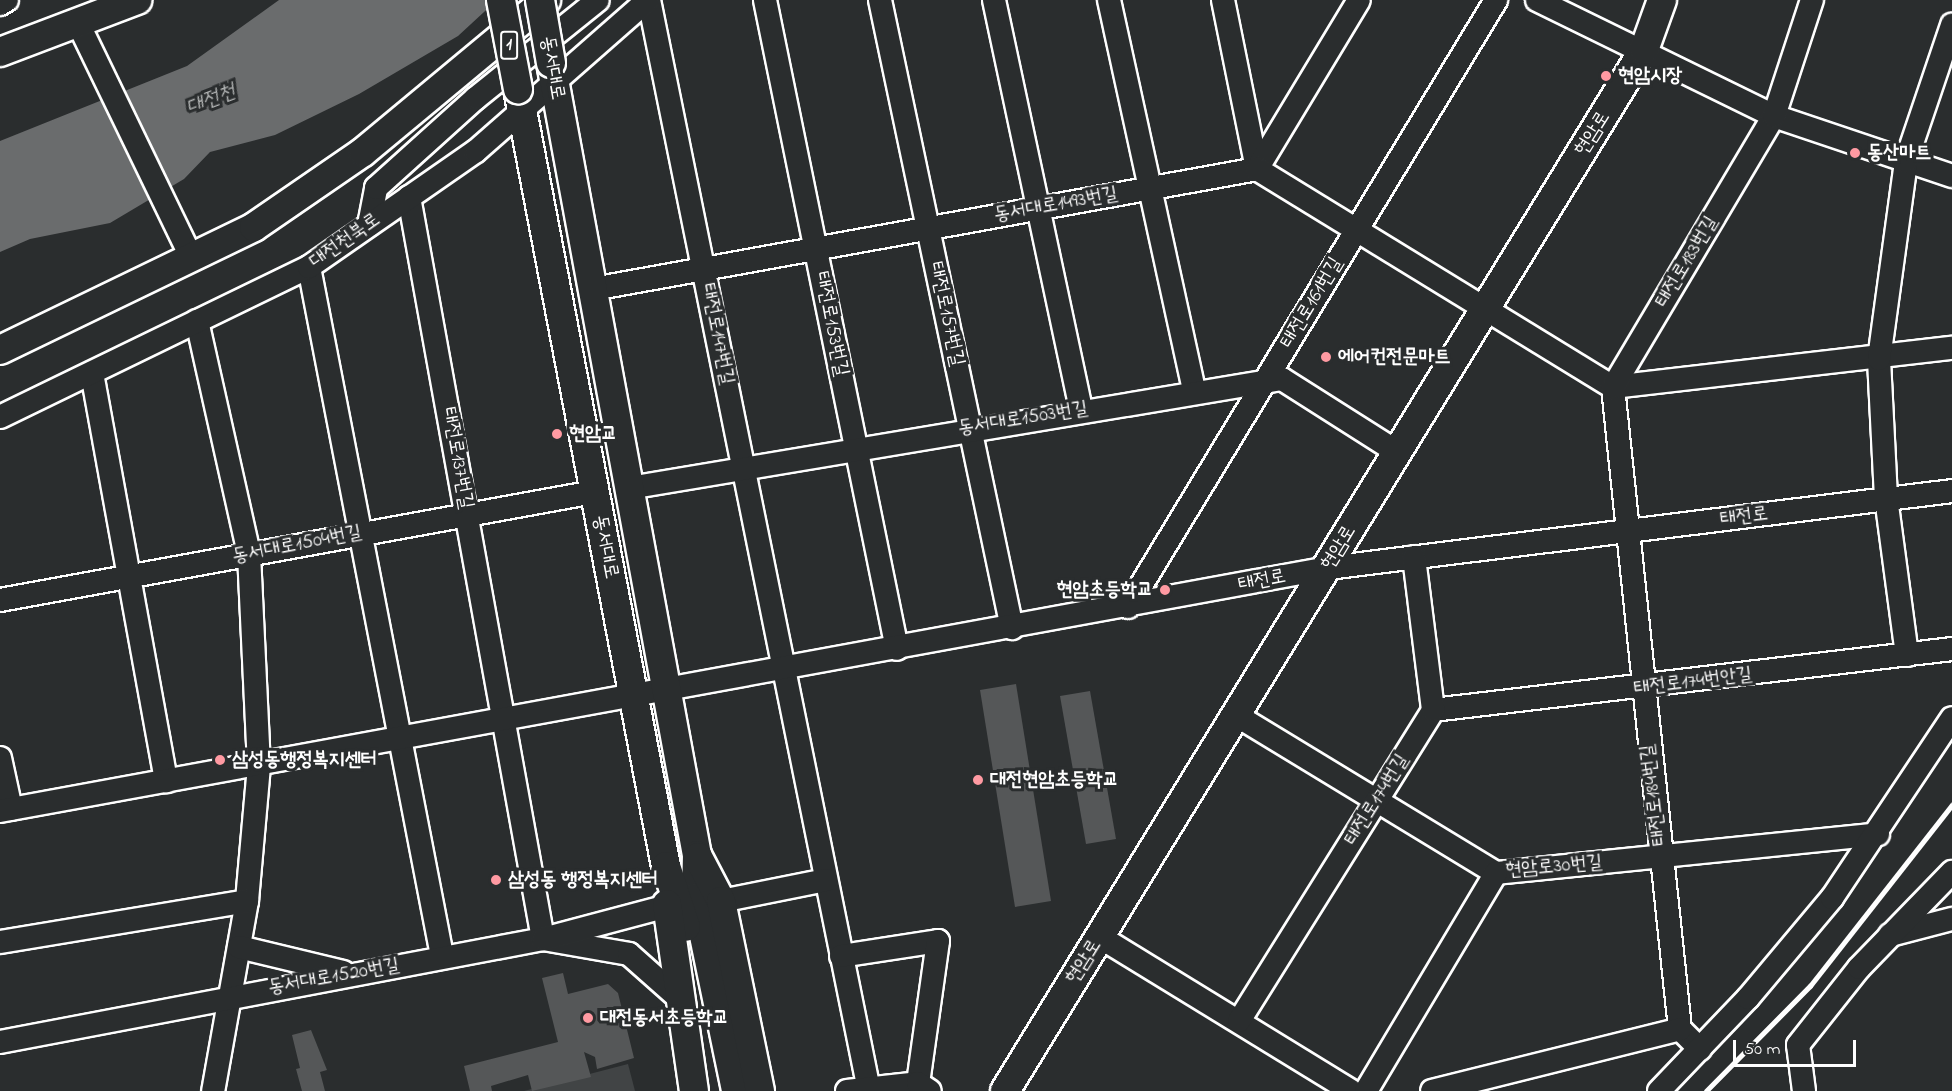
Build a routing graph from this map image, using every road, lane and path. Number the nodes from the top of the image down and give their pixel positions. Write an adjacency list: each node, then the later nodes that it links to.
1 (7, 0): 18 (street)
2 (137, 0): 19 (main road)
3 (501, 0): 24 (main road, 동서대로 / 1, bridge)
4 (540, 0): 23 (main road, 동서대로 / 1, bridge)
5 (546, 0): 35 (main road)
6 (598, 0): 32 (street)
7 (649, 0): 23 (street, 대전천북로); 38 (street, 태전로147번길)
8 (765, 0): 36 (street, 태전로153번길)
9 (880, 0): 33 (street, 태전로157번길)
10 (994, 0): 31 (street)
11 (1109, 0): 29 (street)
12 (1223, 0): 27 (street)
13 (1359, 0): 27 (street)
14 (1496, 0): 34 (street, 태전로161번길)
15 (1537, 0): 21 (street)
16 (1662, 0): 21 (main road, 현암로)
17 (1812, 0): 25 (street, 태전로183번길)
18 (0, 4)
19 (78, 23): 22 (main road); 35 (street)
20 (1952, 25): 26 (street)
21 (1644, 50): 25 (street); 40 (main road, 현암로)
22 (0, 52)
23 (553, 73): 24 (street, 대전천북로); 39 (main road, 동서대로)
24 (520, 100): 30 (street, 대전천북로); 57 (main road, 동서대로)
25 (1774, 116): 26 (street); 47 (street, 태전로183번길)
26 (1906, 160): 28 (street); 44 (street)
27 (1257, 169): 29 (street, 동서대로1493번길); 34 (street)
28 (1952, 176)
29 (1150, 188): 31 (street, 동서대로1493번길); 48 (street)
30 (409, 197): 32 (street, 대전천북로); 59 (street, 태전로137번길)
31 (1038, 208): 33 (street, 동서대로1493번길); 49 (street)
32 (369, 225): 37 (street, 대전천북로)
33 (928, 227): 36 (street, 동서대로1493번길); 51 (street, 태전로157번길)
34 (1355, 232): 40 (street); 46 (street, 태전로161번길)
35 (186, 246): 43 (main road)
36 (815, 248): 38 (street, 동서대로1493번길); 52 (street, 태전로153번길)
37 (309, 267): 41 (street, 대전천북로); 61 (street)
38 (704, 267): 39 (street, 동서대로1493번길); 54 (street, 태전로147번길)
39 (593, 289): 55 (main road, 동서대로)
40 (1484, 310): 47 (street); 53 (main road, 현암로)
41 (197, 321): 45 (street, 대전천북로); 62 (street)
42 (1952, 348): 44 (street)
43 (0, 350)
44 (1879, 359): 47 (street); 58 (street)
45 (92, 373): 50 (street, 대전천북로); 65 (street)
46 (1265, 381): 48 (street, 동서대로1503번길); 53 (street, 동서대로1503번길); 67 (street, 태전로161번길)
47 (1613, 387): 60 (street)
48 (1194, 391): 49 (street, 동서대로1503번길)
49 (1081, 410): 51 (street, 동서대로1503번길)
50 (0, 417)
51 (970, 428): 52 (street, 동서대로1503번길); 68 (street, 태전로157번길)
52 (855, 447): 54 (street, 동서대로1503번길); 69 (street, 태전로153번길)
53 (1397, 452): 64 (main road, 현암로)
54 (744, 465): 55 (street, 동서대로1503번길); 72 (street, 태전로147번길)
55 (629, 488): 74 (main road, 동서대로)
56 (1952, 491): 58 (street, 태전로)
57 (594, 492): 59 (street, 동서대로1504번길); 75 (main road, 동서대로)
58 (1886, 498): 60 (street, 태전로); 71 (street)
59 (467, 514): 61 (street, 동서대로1504번길); 79 (street, 태전로137번길)
60 (1627, 532): 63 (street, 태전로); 73 (street, 태전로184번길)
61 (358, 534): 62 (street, 동서대로1504번길); 80 (street)
62 (249, 554): 65 (street, 동서대로1504번길); 82 (street)
63 (1414, 557): 64 (street, 태전로); 76 (street)
64 (1328, 568): 67 (street, 태전로); 77 (main road, 현암로)
65 (131, 576): 66 (street, 동서대로1504번길); 83 (street)
66 (0, 600)
67 (1128, 607): 68 (street, 태전로)
68 (1012, 628): 69 (street, 태전로)
69 (897, 649): 72 (street, 태전로)
70 (1952, 649): 71 (street, 태전로174번안길)
71 (1907, 655): 73 (street, 태전로174번안길)
72 (785, 669): 74 (street, 태전로); 92 (street)
73 (1642, 689): 76 (street, 태전로174번안길); 88 (street, 태전로184번길)
74 (666, 690): 75 (street, 태전로); 87 (main road, 동서대로)
75 (633, 696): 79 (street, 태전로); 89 (main road, 동서대로)
76 (1433, 710): 84 (street, 태전로174번길)
77 (1236, 715): 84 (street, 현암로30번길); 98 (main road, 현암로)
78 (1952, 718): 86 (street)
79 (505, 719): 80 (street, 태전로); 99 (street)
80 (396, 739): 82 (street, 태전로); 102 (street)
81 (0, 758): 85 (street)
82 (259, 766): 83 (street, 태전로); 94 (street)
83 (166, 781): 85 (street, 태전로)
84 (1377, 800): 91 (street, 현암로30번길); 107 (street, 태전로174번길)
85 (6, 810)
86 (1878, 834): 88 (street, 현암로30번길); 110 (street)
87 (697, 855): 93 (main road); 116 (main road, 동서대로)
88 (1662, 857): 91 (street, 현암로30번길); 108 (street, 태전로184번길)
89 (666, 866): 95 (main road); 115 (main road, 동서대로)
90 (1952, 872): 97 (street)
91 (1496, 873): 120 (street)
92 (826, 880): 93 (street); 103 (street)
93 (721, 901): 117 (main road)
94 (247, 902): 100 (street); 101 (street)
95 (667, 906): 99 (street, 동서대로1520번길); 106 (main road)
96 (1952, 919): 97 (street)
97 (1889, 935): 123 (street)
98 (1100, 937): 107 (street); 118 (main road, 현암로)
99 (543, 939): 102 (street, 동서대로1520번길); 106 (street)
100 (0, 942)
101 (239, 946): 104 (street); 105 (street)
102 (442, 956): 104 (street, 동서대로1520번길)
103 (841, 956): 111 (street); 112 (street)
104 (353, 975): 105 (street, 동서대로1520번길)
105 (230, 995): 109 (street, 동서대로1520번길); 113 (street)
106 (682, 1001): 114 (main road)
107 (1239, 1021): 119 (street)
108 (1680, 1029): 110 (street); 121 (street)
109 (0, 1042)
110 (1700, 1048): 122 (street)
111 (924, 1087): 112 (street)
112 (858, 1088)
113 (213, 1091)
114 (694, 1091)
115 (717, 1091)
116 (736, 1091)
117 (760, 1091)
118 (1005, 1091)
119 (1351, 1091)
120 (1366, 1091)
121 (1432, 1091)
122 (1659, 1091)
123 (1804, 1091)

